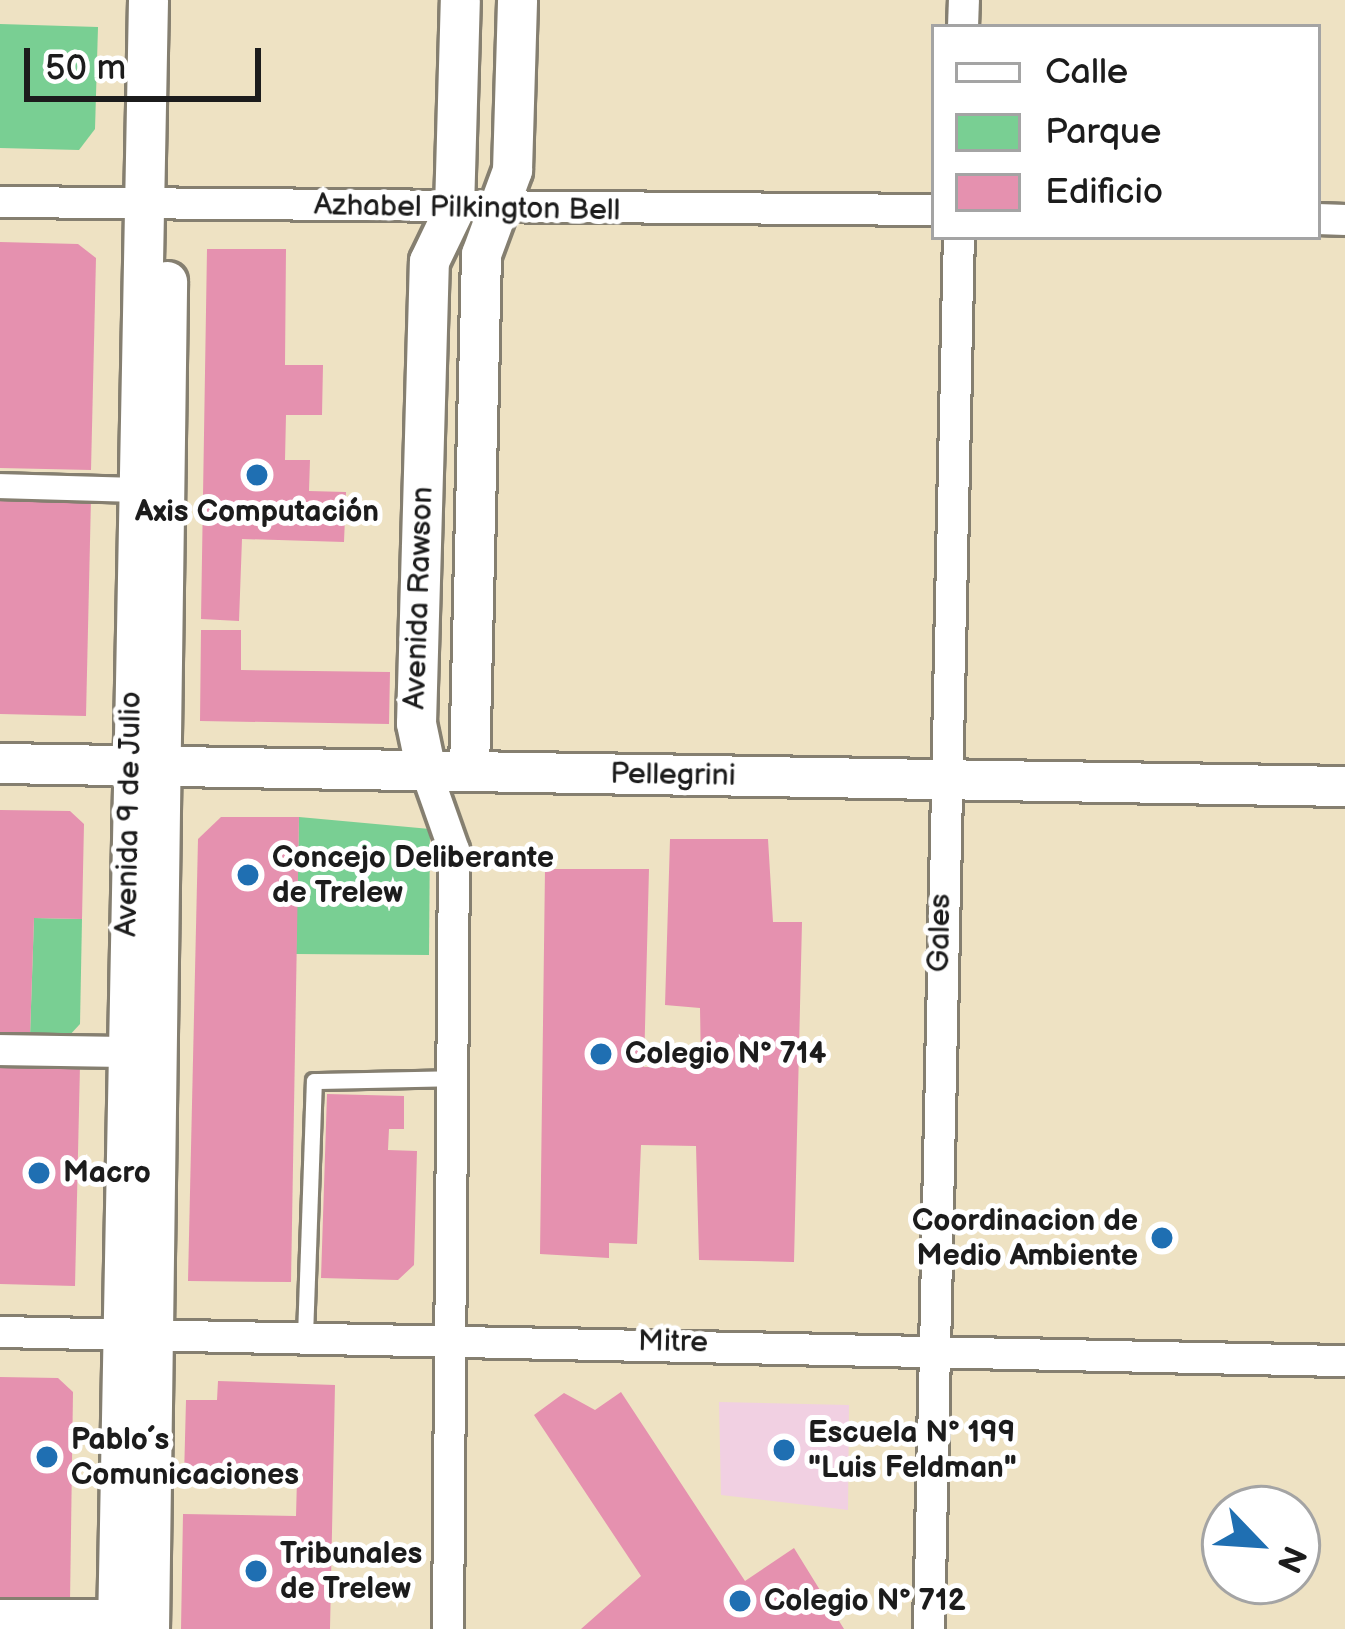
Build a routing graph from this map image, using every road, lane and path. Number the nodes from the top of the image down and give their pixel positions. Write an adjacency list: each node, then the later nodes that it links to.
1 (148, 0): 6 (street, Avenida 9 de Julio)
2 (172, 0): 6 (street, Avenida 9 de Julio)
3 (460, 0): 7 (street, Avenida Rawson)
4 (517, 0): 8 (street, Avenida Rawson)
5 (0, 202): 6 (street, Azhabel Pilkington Bell)
6 (156, 205): 7 (street, Azhabel Pilkington Bell); 12 (street, Avenida 9 de Julio); 14 (street, Avenida 9 de Julio)
7 (454, 209): 8 (street, Azhabel Pilkington Bell); 15 (street, Avenida Rawson)
8 (502, 210): 9 (street, Azhabel Pilkington Bell); 16 (street, Avenida Rawson)
9 (931, 210)
10 (959, 240): 17 (street, Gales)
11 (0, 486): 12 (street)
12 (134, 490): 14 (street, Avenida 9 de Julio)
13 (0, 763): 14 (street, Pellegrini)
14 (144, 766): 15 (street, Pellegrini); 20 (street, Avenida 9 de Julio); 23 (street, Avenida 9 de Julio)
15 (426, 771): 16 (street, Pellegrini); 21 (street, Avenida Rawson)
16 (469, 771): 17 (street, Pellegrini)
17 (942, 779): 18 (street, Pellegrini); 26 (street, Gales)
18 (1345, 786)
19 (0, 1050): 20 (street)
20 (125, 1052): 23 (street, Avenida 9 de Julio)
21 (456, 1078): 24 (lane); 25 (street, Avenida Rawson)
22 (0, 1332): 23 (street, Mitre)
23 (139, 1335): 24 (street, Mitre); 29 (street, Avenida 9 de Julio)
24 (304, 1336): 25 (street, Mitre)
25 (453, 1337): 26 (street, Mitre); 30 (street, Avenida Rawson)
26 (934, 1347): 27 (street, Mitre); 31 (street, Gales)
27 (1345, 1361)
28 (0, 1615): 29 (street)
29 (128, 1624)
30 (448, 1629)
31 (928, 1629)

